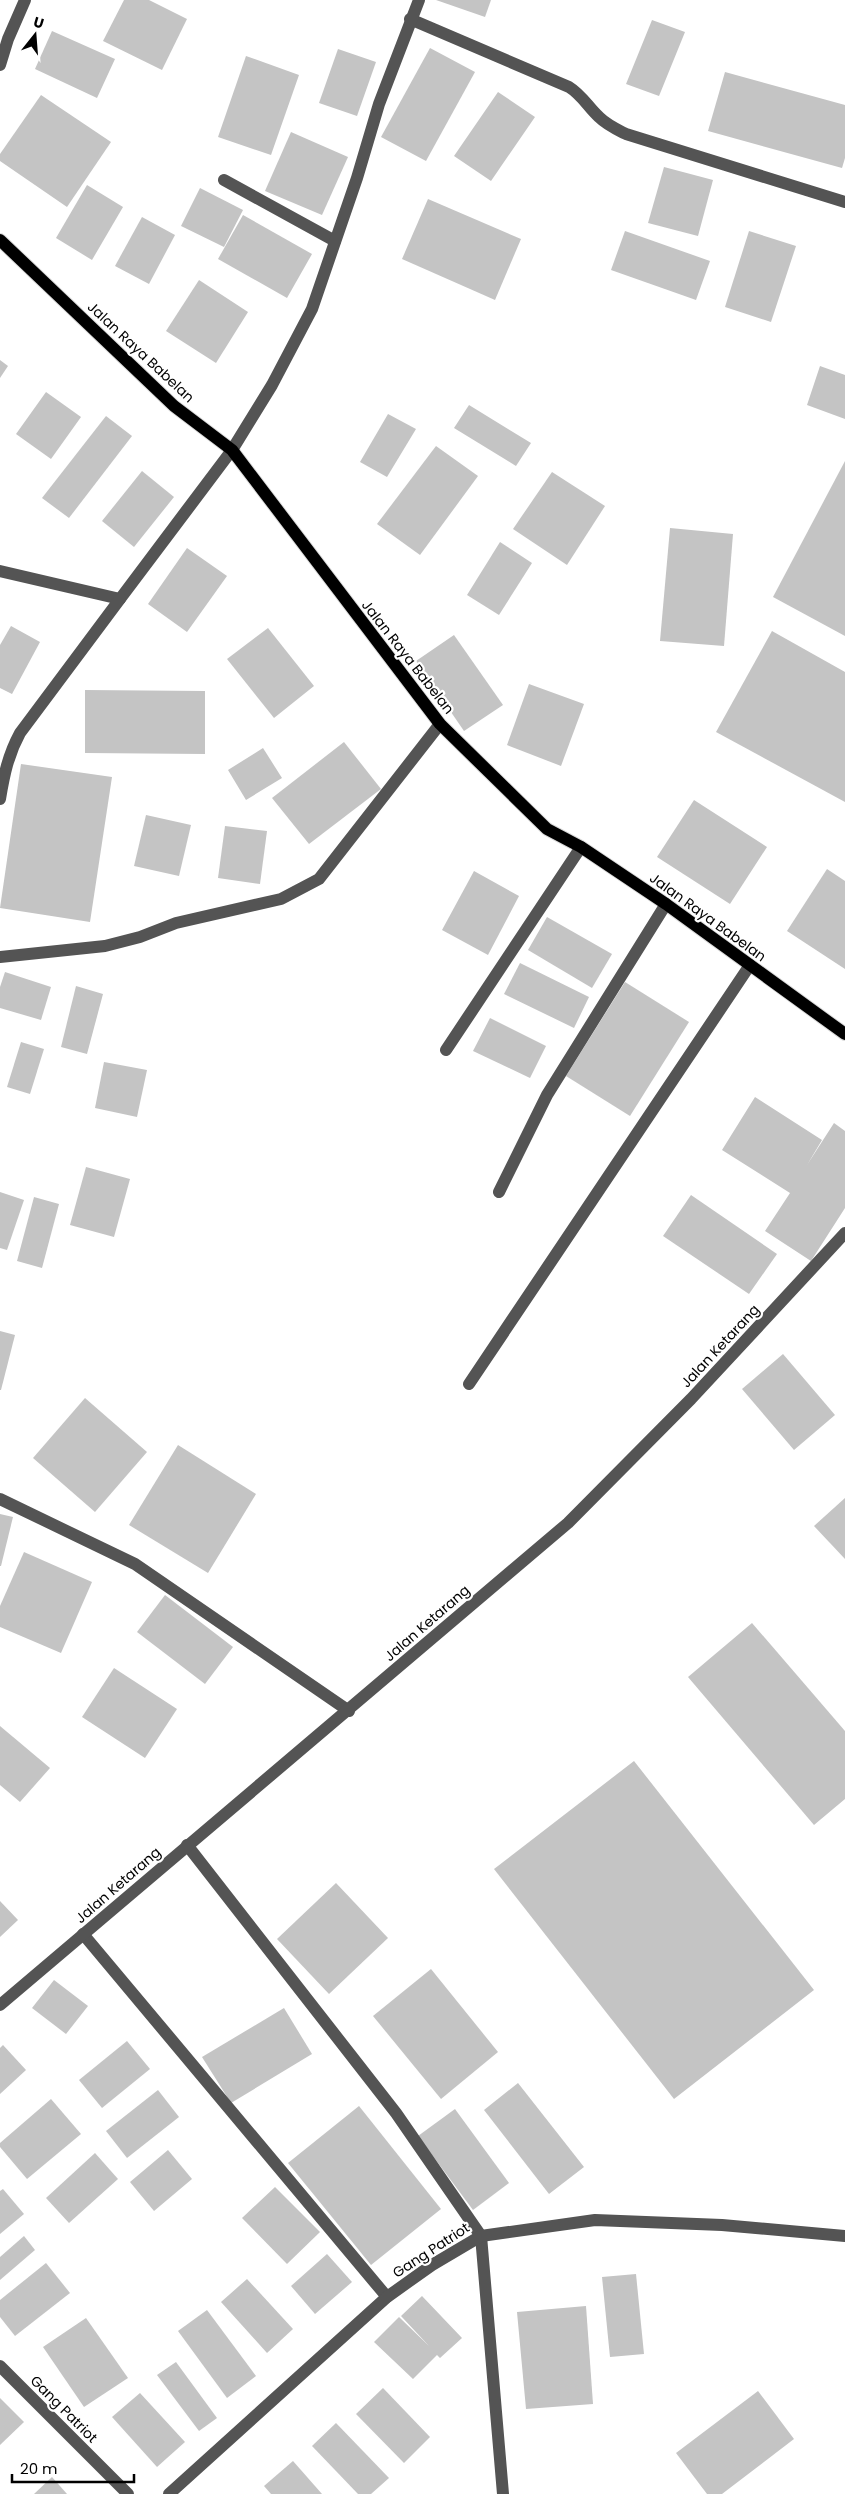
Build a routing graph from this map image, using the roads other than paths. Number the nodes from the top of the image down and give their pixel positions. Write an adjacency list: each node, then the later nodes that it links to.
1 (25, 0): 4 (street)
2 (419, 0): 3 (street)
3 (410, 19): 6 (street); 8 (street)
4 (0, 65)
5 (224, 180): 8 (street)
6 (845, 202)
7 (0, 240): 9 (main road, Jalan Raya Babelan)
8 (335, 242): 9 (street)
9 (232, 450): 11 (street); 12 (main road, Jalan Raya Babelan)
10 (0, 570): 11 (street)
11 (120, 598): 13 (street)
12 (440, 724): 14 (main road, Jalan Raya Babelan); 16 (street)
13 (0, 799)
14 (581, 847): 15 (main road, Jalan Raya Babelan); 19 (street)
15 (666, 904): 17 (main road, Jalan Raya Babelan); 20 (street)
16 (0, 957)
17 (750, 965): 18 (main road, Jalan Raya Babelan); 22 (street)
18 (845, 1034)
19 (446, 1050)
20 (499, 1192)
21 (845, 1233): 24 (street, Jalan Ketarang)
22 (469, 1384)
23 (0, 1499): 24 (street)
24 (349, 1710): 25 (street, Jalan Ketarang)
25 (187, 1845): 26 (street, Jalan Ketarang); 28 (street)
26 (84, 1934): 27 (street, Jalan Ketarang); 30 (street)
27 (0, 2005)
28 (481, 2236): 29 (street, Gang Patriot); 30 (street, Gang Patriot); 34 (street)
29 (845, 2236)
30 (387, 2297): 33 (street, Gang Patriot)
31 (0, 2366): 32 (street, Gang Patriot)
32 (128, 2494)
33 (169, 2494)
34 (503, 2494)

